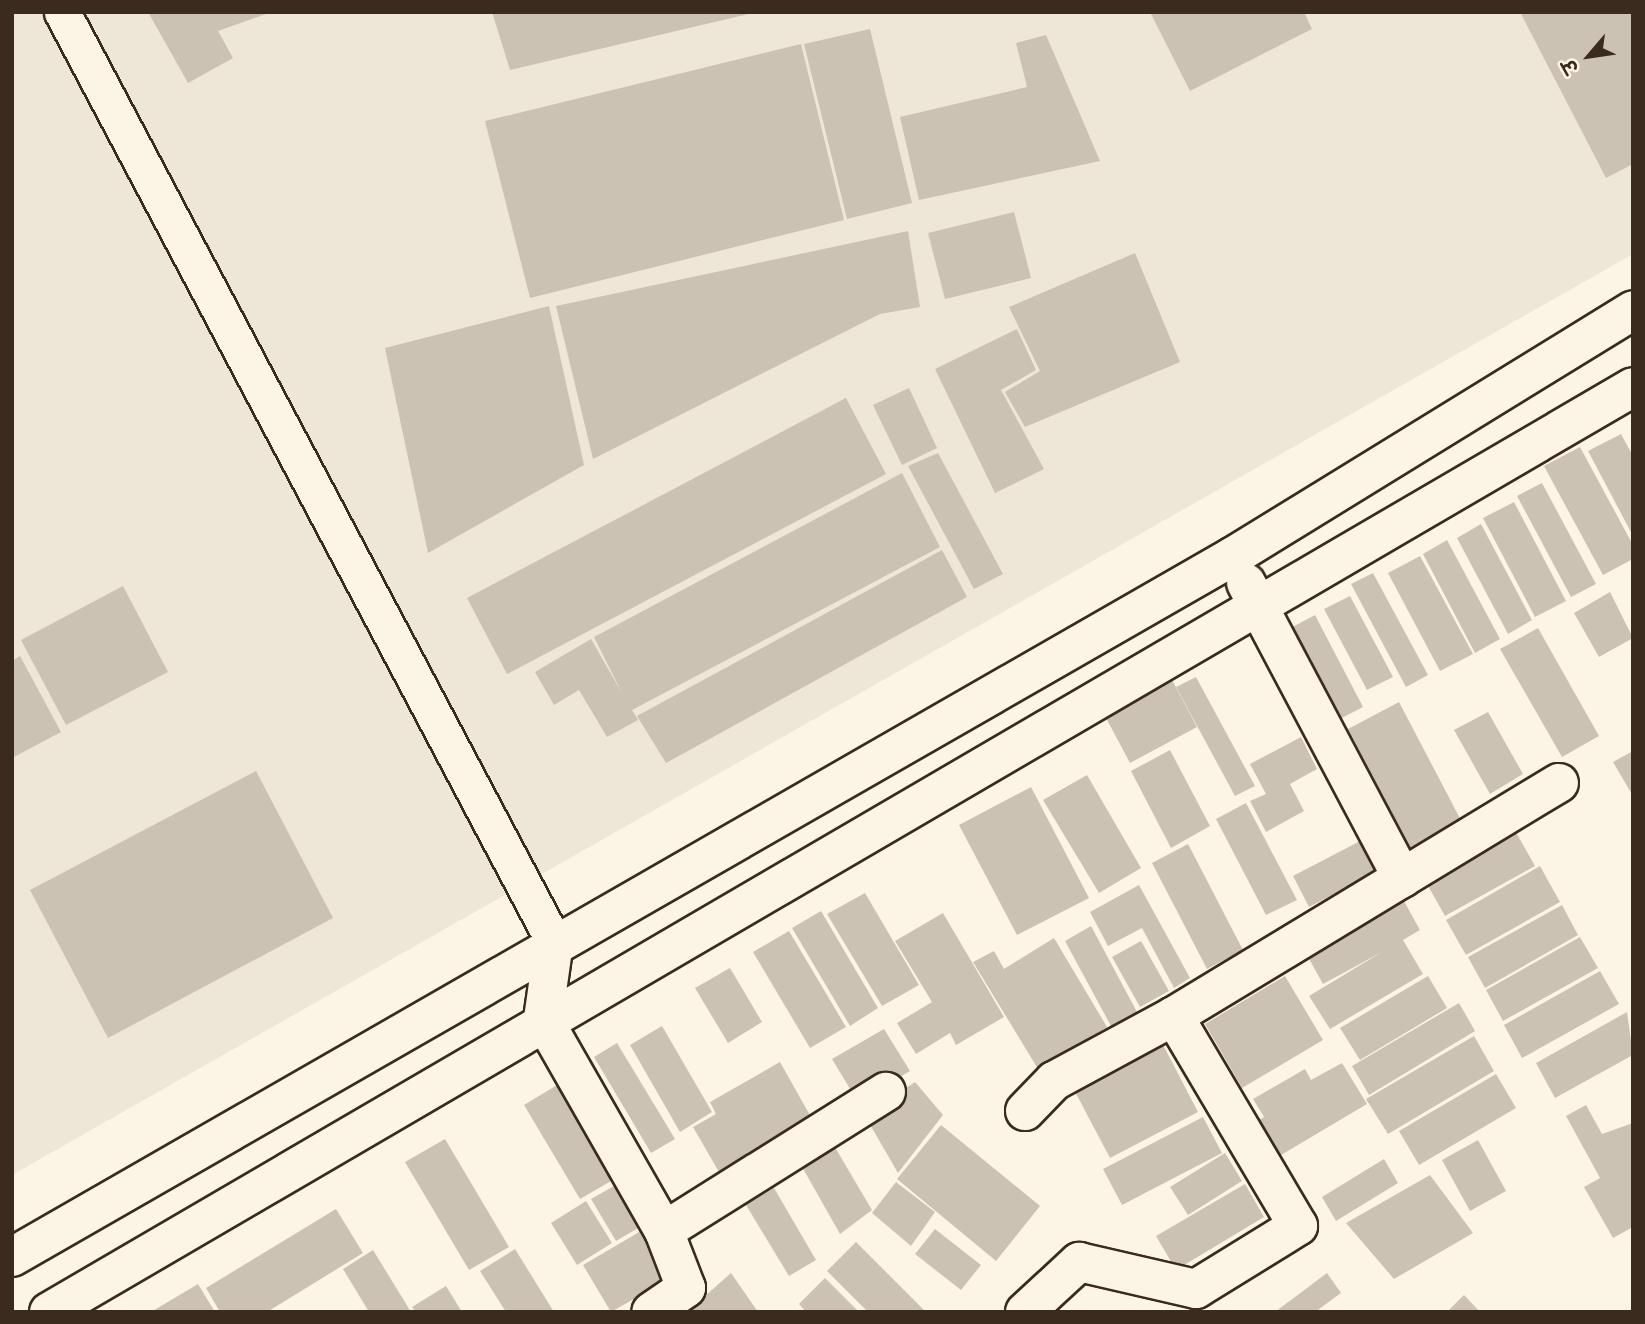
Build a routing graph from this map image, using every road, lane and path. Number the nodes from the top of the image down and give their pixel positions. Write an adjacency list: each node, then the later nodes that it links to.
1 (62, 12): 8 (lane)
2 (1633, 310): 4 (street)
3 (1633, 387): 5 (street)
4 (1232, 557): 5 (street); 8 (street)
5 (1258, 604): 7 (street); 10 (street)
6 (1559, 783): 7 (street)
7 (1402, 878): 9 (street)
8 (554, 942): 10 (street); 14 (street)
9 (1174, 1016): 12 (street); 17 (street)
10 (543, 1019): 13 (street); 15 (street)
11 (886, 1092): 13 (street)
12 (1025, 1111)
13 (664, 1231): 16 (street)
14 (12, 1257)
15 (49, 1312)
16 (651, 1312)
17 (1025, 1312)

